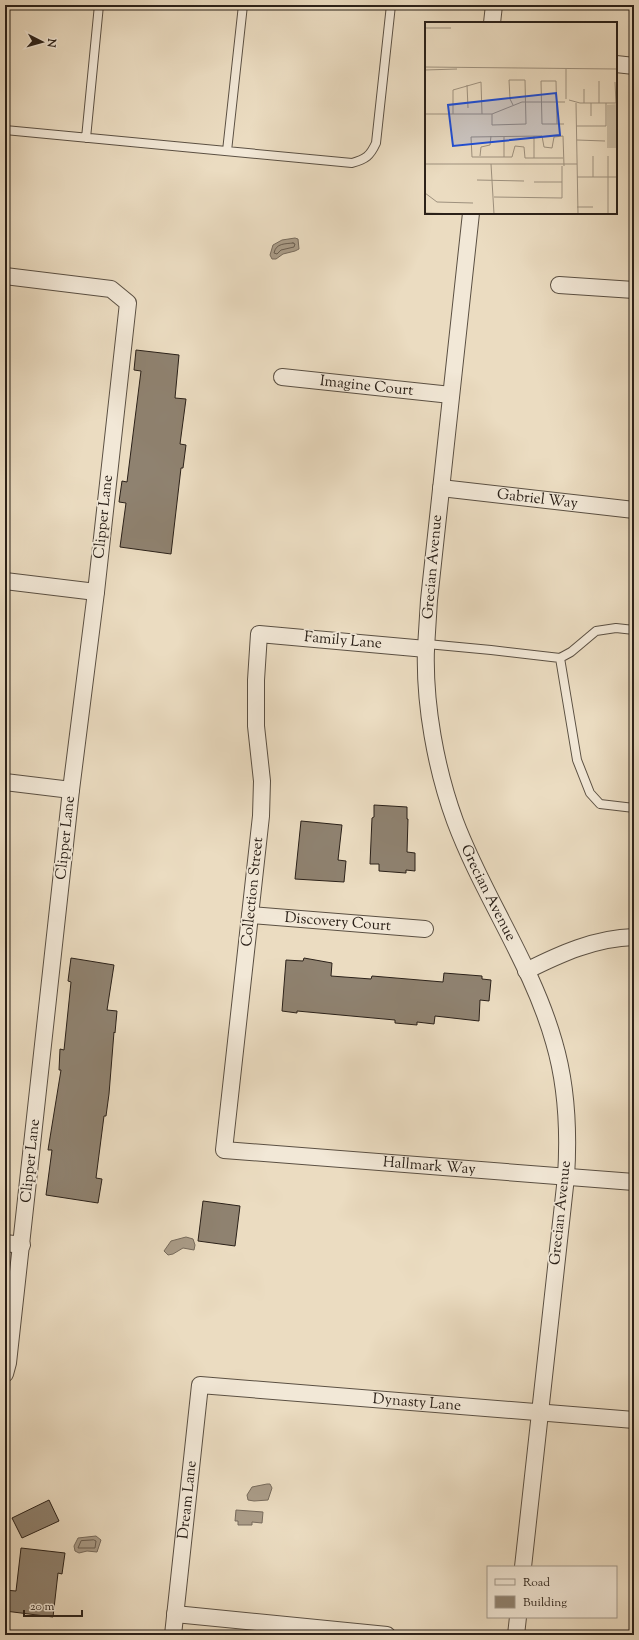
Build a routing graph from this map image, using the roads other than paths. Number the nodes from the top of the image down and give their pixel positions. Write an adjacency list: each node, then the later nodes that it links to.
1 (99, 5): 9 (lane)
2 (243, 5): 10 (lane)
3 (391, 5): 10 (lane)
4 (494, 5): 5 (street)
5 (492, 22)
6 (617, 64): 7 (street)
7 (634, 66)
8 (5, 130): 9 (lane)
9 (86, 138): 10 (lane)
10 (227, 151)
11 (471, 214): 16 (street, Grecian Avenue)
12 (5, 276): 20 (street, Clipper Lane)
13 (558, 285): 14 (street)
14 (634, 290)
15 (282, 377): 16 (street, Imagine Court)
16 (451, 395): 17 (street, Grecian Avenue)
17 (441, 488): 18 (street, Gabriel Way); 23 (street, Grecian Avenue)
18 (634, 510)
19 (5, 580): 20 (street)
20 (96, 592): 26 (street, Clipper Lane)
21 (634, 630): 24 (lane)
22 (259, 634): 23 (street, Family Lane); 28 (street, Collection Street)
23 (427, 646): 24 (lane); 31 (street, Grecian Avenue)
24 (560, 658): 27 (lane)
25 (5, 782): 26 (street)
26 (71, 790): 36 (street, Clipper Lane)
27 (634, 808)
28 (250, 915): 29 (street, Discovery Court); 32 (street, Collection Street)
29 (425, 929)
30 (634, 937): 31 (street)
31 (526, 971): 33 (street, Grecian Avenue)
32 (224, 1150): 33 (street, Hallmark Way)
33 (566, 1177): 34 (street, Hallmark Way); 39 (street, Grecian Avenue)
34 (634, 1182)
35 (5, 1243): 36 (street)
36 (22, 1245): 37 (street, Clipper Lane)
37 (5, 1374)
38 (200, 1385): 39 (street, Dynasty Lane); 42 (street, Dream Lane)
39 (540, 1412): 40 (street, Dynasty Lane); 41 (street, Grecian Avenue)
40 (634, 1420)
41 (523, 1566)
42 (175, 1614): 44 (street, Dream Lane); 45 (street)
43 (518, 1618): 46 (street)
44 (173, 1635)
45 (387, 1635)
46 (516, 1635)

